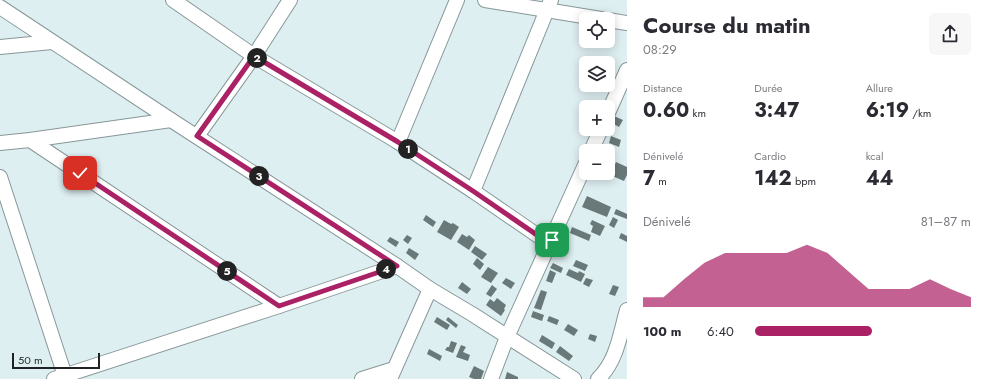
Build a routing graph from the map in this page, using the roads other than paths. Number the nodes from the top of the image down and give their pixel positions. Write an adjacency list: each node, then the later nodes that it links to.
1 (173, 0): 12 (street)
2 (290, 0): 12 (street)
3 (457, 0): 18 (street)
4 (485, 0): 5 (street)
5 (549, 5): 7 (street); 22 (street)
6 (0, 7): 10 (street)
7 (579, 13)
8 (615, 21): 9 (street)
9 (627, 23)
10 (52, 42): 11 (street); 15 (street)
11 (0, 47)
12 (254, 56): 16 (street); 18 (street)
13 (627, 70): 14 (street)
14 (614, 100)
15 (171, 120): 16 (street); 17 (street)
16 (197, 136): 24 (street)
17 (30, 140): 19 (street); 26 (street)
18 (398, 142): 22 (street)
19 (0, 143)
20 (0, 177): 30 (street)
21 (579, 179): 23 (street)
22 (473, 191): 23 (street)
23 (550, 244): 28 (street)
24 (397, 266): 25 (street); 26 (street)
25 (430, 289): 28 (street); 29 (street)
26 (279, 306): 30 (street)
27 (627, 310): 34 (street)
28 (507, 337): 32 (street); 33 (street)
29 (392, 374): 31 (street)
30 (62, 378)
31 (362, 379)
32 (491, 379)
33 (574, 379)
34 (598, 379)

